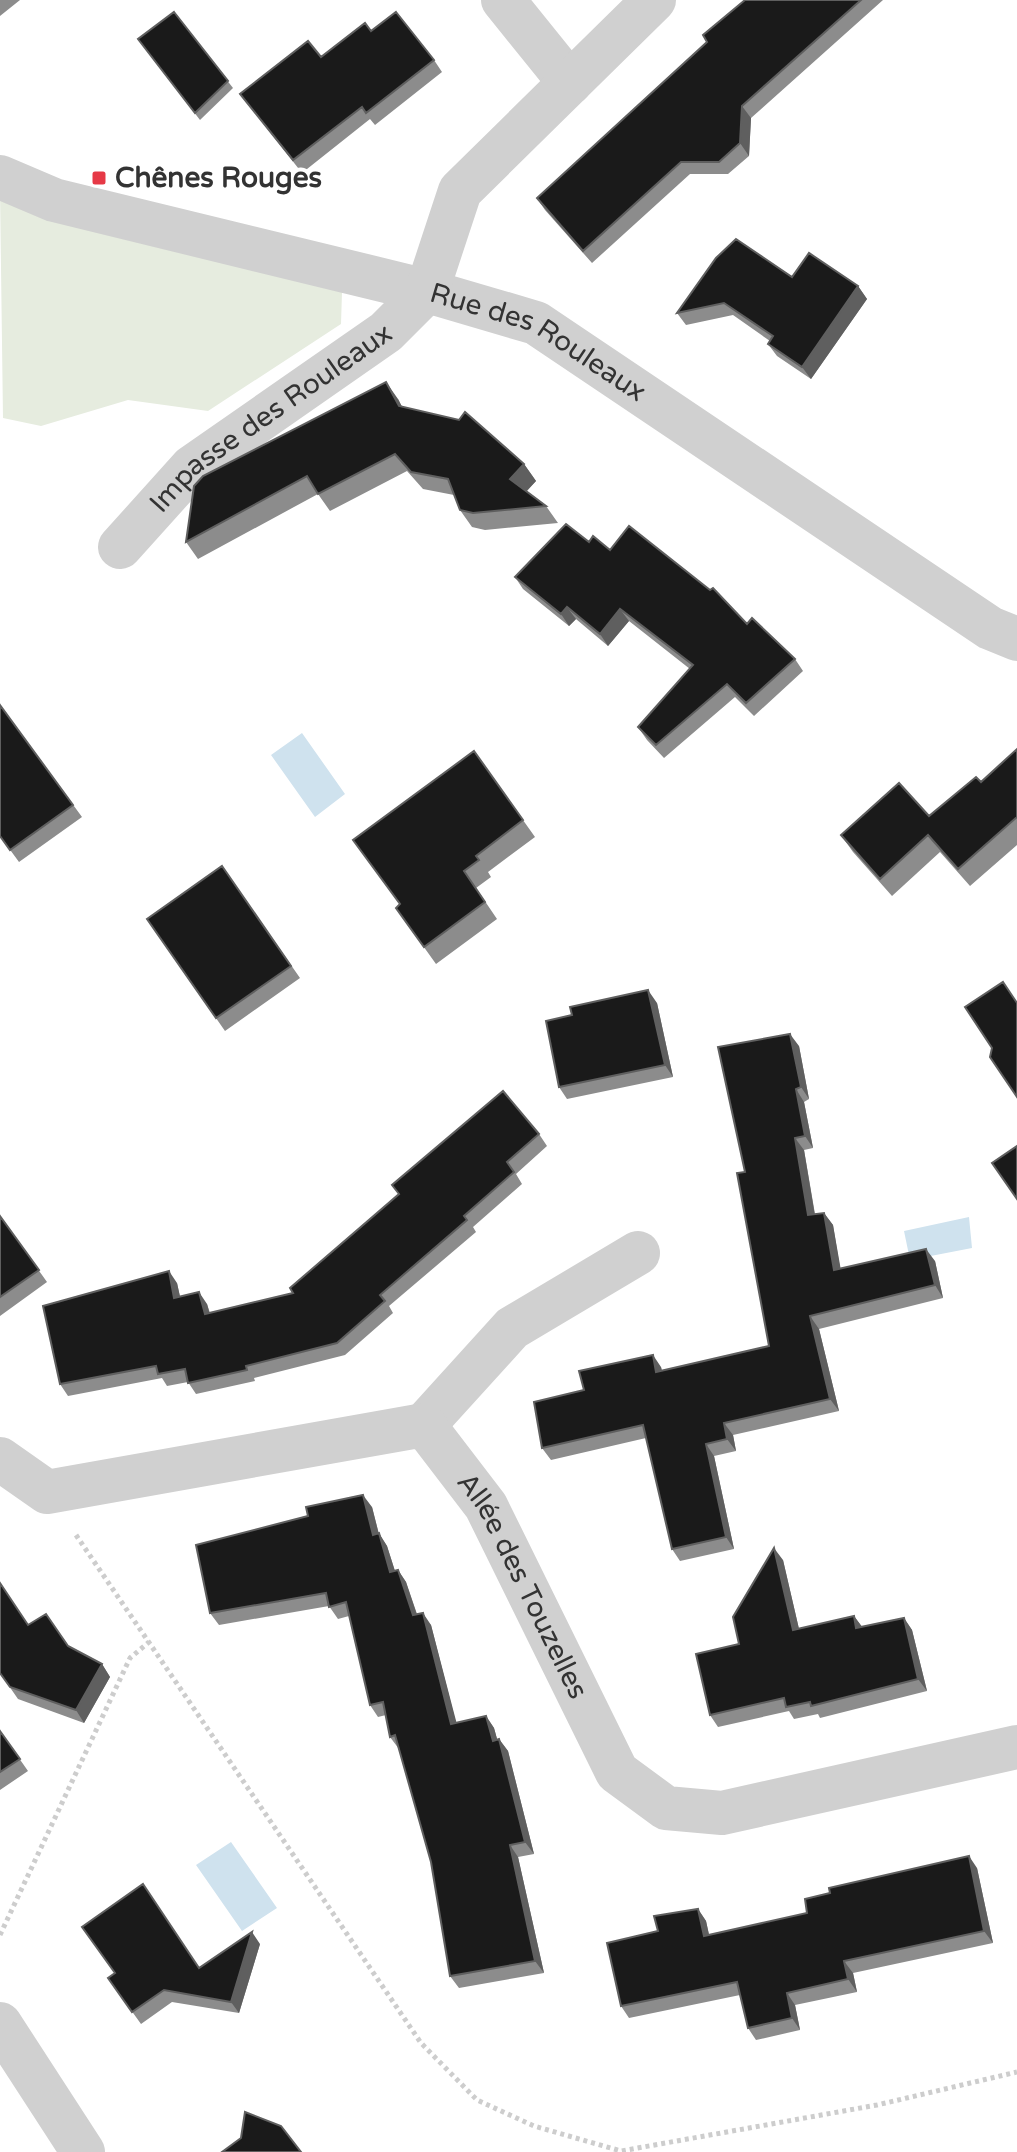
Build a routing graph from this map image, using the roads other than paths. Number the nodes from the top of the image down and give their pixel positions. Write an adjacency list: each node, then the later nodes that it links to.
1 (503, 0): 3 (street)
2 (654, 0): 3 (street)
3 (570, 83): 5 (street)
4 (0, 177): 5 (street, Rue des Rouleaux)
5 (427, 291): 6 (street, Impasse des Rouleaux); 7 (street, Rue des Rouleaux)
6 (120, 547)
7 (1017, 639)
8 (638, 1253): 9 (street)
9 (424, 1425): 10 (street); 11 (street, Allée des Touzelles)
10 (0, 1459)
11 (1017, 1747)
12 (0, 2024): 13 (street)
13 (83, 2152)

